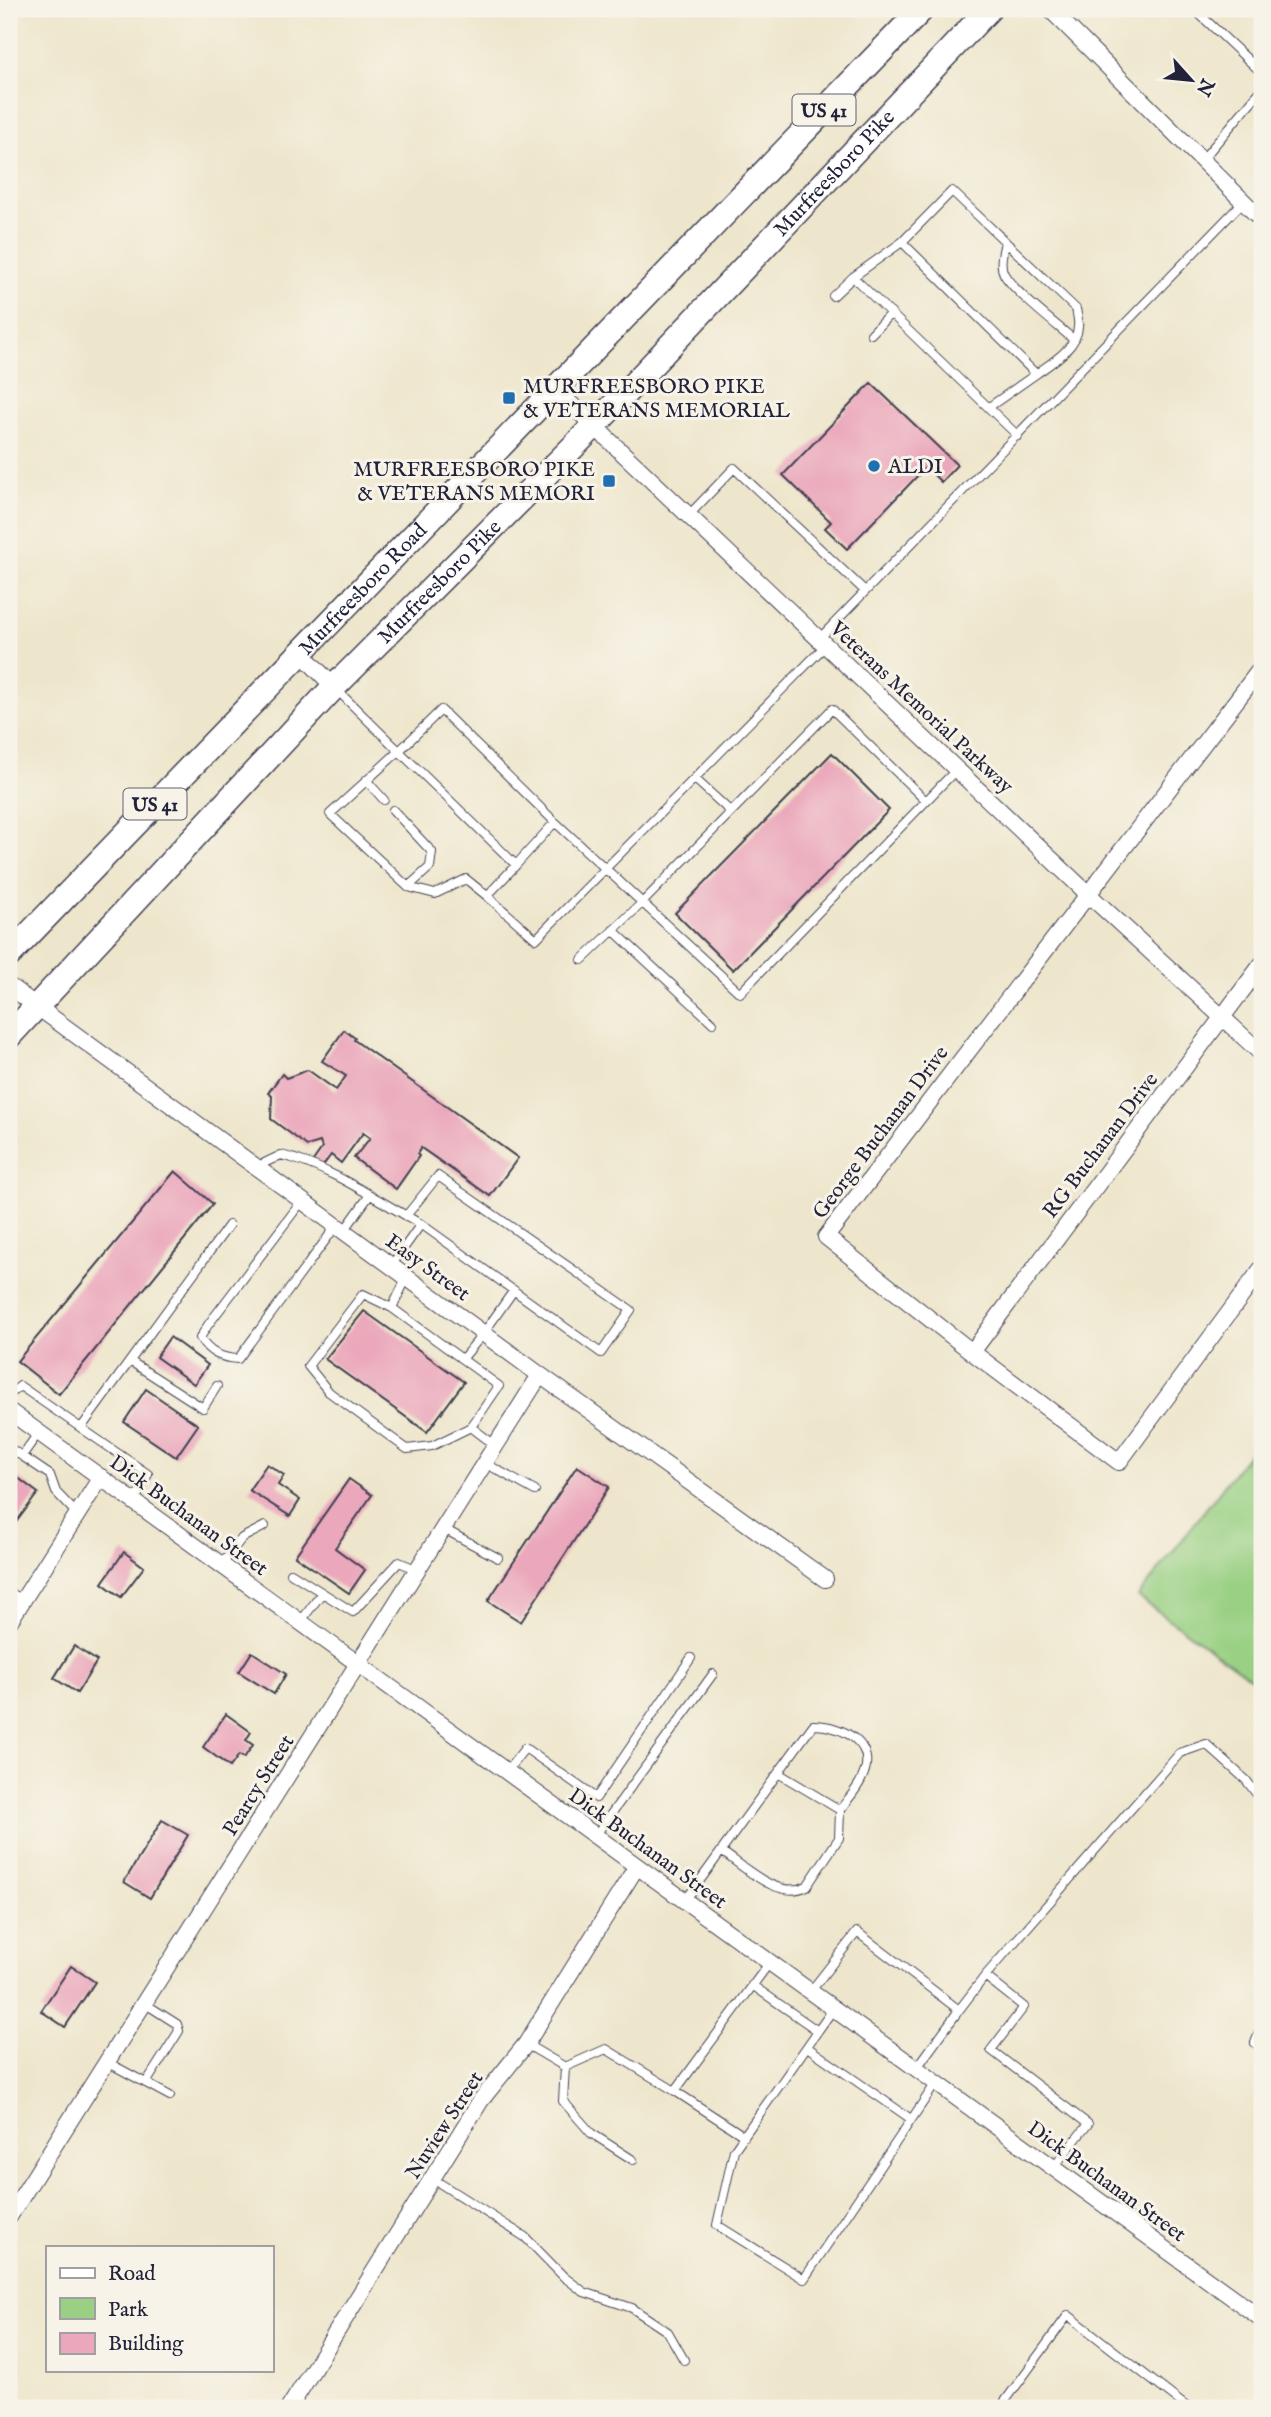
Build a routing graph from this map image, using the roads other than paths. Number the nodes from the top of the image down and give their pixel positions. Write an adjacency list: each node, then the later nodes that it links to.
1 (922, 9): 18 (main road, Murfreesboro Road / US 41)
2 (989, 9): 20 (main road, Murfreesboro Pike)
3 (1050, 9): 7 (street)
4 (1194, 9): 5 (lane)
5 (1262, 73)
6 (1262, 89): 7 (lane)
7 (1202, 160): 8 (street)
8 (1244, 201): 9 (street); 21 (lane)
9 (1262, 219)
10 (1005, 241): 11 (lane); 16 (lane); 16 (lane)
11 (902, 242): 12 (lane); 17 (lane)
12 (853, 277): 13 (lane); 14 (lane)
13 (834, 296)
14 (891, 313): 15 (lane); 19 (lane)
15 (871, 334)
16 (1074, 340): 17 (lane)
17 (1035, 374): 19 (lane)
18 (555, 388): 20 (street, Veterans Memorial Parkway); 25 (main road, Murfreesboro Road / US 41)
19 (989, 407): 21 (lane)
20 (594, 426): 22 (street, Veterans Memorial Parkway); 27 (main road, Murfreesboro Pike)
21 (1018, 436): 23 (lane)
22 (688, 515): 23 (lane); 24 (street, Veterans Memorial Parkway)
23 (865, 591): 24 (lane)
24 (823, 642): 29 (street, Veterans Memorial Parkway); 30 (lane)
25 (300, 652): 27 (street); 44 (main road, Murfreesboro Road / US 41)
26 (1262, 667): 40 (street, George Buchanan Drive)
27 (334, 687): 28 (lane); 48 (main road, Murfreesboro Pike)
28 (399, 751): 31 (lane); 36 (lane); 37 (lane)
29 (957, 769): 33 (lane); 40 (street, Veterans Memorial Parkway)
30 (695, 779): 35 (lane); 38 (lane)
31 (366, 780): 32 (lane); 39 (lane)
32 (384, 800)
33 (926, 801): 35 (lane); 42 (lane)
34 (393, 810): 39 (lane)
35 (731, 812): 42 (lane)
36 (555, 822): 37 (lane); 38 (lane)
37 (516, 865): 41 (lane)
38 (607, 868): 41 (lane); 42 (lane)
39 (408, 887): 41 (lane)
40 (1087, 894): 49 (street, Veterans Memorial Parkway); 66 (street, George Buchanan Drive)
41 (487, 896)
42 (643, 902): 43 (lane)
43 (613, 930): 45 (lane); 50 (lane)
44 (9, 956)
45 (582, 960)
46 (1262, 964): 49 (street, RG Buchanan Drive)
47 (9, 986): 48 (street, Easy Street)
48 (37, 1007): 51 (main road, Murfreesboro Pike); 53 (street, Easy Street)
49 (1221, 1018): 52 (street, Veterans Memorial Parkway); 66 (street, RG Buchanan Drive)
50 (713, 1023)
51 (9, 1036)
52 (1262, 1054)
53 (256, 1167): 54 (lane); 55 (street, Easy Street)
54 (369, 1196): 56 (lane); 59 (lane)
55 (302, 1201): 59 (street, Easy Street); 59 (lane)
56 (406, 1216): 57 (lane); 63 (lane)
57 (421, 1224): 60 (lane); 63 (lane)
58 (229, 1226): 68 (lane)
59 (340, 1228): 60 (street, Easy Street)
60 (391, 1266): 62 (street, Easy Street)
61 (1262, 1268): 66 (street, George Buchanan Drive)
62 (407, 1277): 64 (lane); 65 (street, Easy Street)
63 (514, 1290): 65 (lane)
64 (392, 1308): 67 (lane); 73 (lane)
65 (483, 1334): 67 (lane); 69 (street, Easy Street)
66 (972, 1352)
67 (463, 1358): 73 (lane)
68 (130, 1361): 70 (lane); 74 (lane)
69 (540, 1375): 76 (street, Pearcy Street); 90 (street, Easy Street)
70 (218, 1386)
71 (9, 1395): 74 (lane)
72 (9, 1411): 75 (street, Dick Buchanan Street)
73 (471, 1427): 76 (lane)
74 (81, 1428): 82 (lane)
75 (39, 1432): 78 (lane); 80 (street, Dick Buchanan Street)
76 (496, 1446): 79 (street, Pearcy Street)
77 (9, 1448): 78 (lane)
78 (22, 1456): 83 (lane)
79 (485, 1464): 81 (lane); 85 (street, Pearcy Street)
80 (101, 1476): 82 (street, Dick Buchanan Street); 83 (street)
81 (535, 1491)
82 (135, 1501): 87 (street, Dick Buchanan Street)
83 (77, 1514): 92 (street)
84 (265, 1526): 87 (lane)
85 (444, 1529): 86 (lane); 88 (street, Pearcy Street)
86 (498, 1558)
87 (222, 1564): 93 (street, Dick Buchanan Street)
88 (418, 1570): 91 (lane); 96 (street, Pearcy Street)
89 (291, 1573): 91 (lane)
90 (825, 1579)
91 (322, 1594): 93 (lane)
92 (16, 1596): 94 (street)
93 (301, 1621): 96 (street, Dick Buchanan Street)
94 (9, 1622)
95 (691, 1658): 98 (lane)
96 (360, 1664): 98 (street, Dick Buchanan Street); 110 (street, Pearcy Street)
97 (713, 1674): 102 (lane)
98 (507, 1771): 102 (street, Dick Buchanan Street)
99 (778, 1773): 101 (lane); 101 (lane); 103 (lane)
100 (1262, 1801): 107 (lane)
101 (840, 1811): 103 (lane)
102 (595, 1836): 104 (street, Dick Buchanan Street)
103 (720, 1851): 105 (lane)
104 (637, 1866): 105 (street, Dick Buchanan Street); 115 (street, Nuview Street)
105 (685, 1901): 106 (street, Dick Buchanan Street)
106 (770, 1962): 108 (lane); 109 (street, Dick Buchanan Street)
107 (985, 1976): 112 (lane); 128 (lane)
108 (752, 1985): 114 (lane); 123 (lane)
109 (810, 1992): 111 (street, Dick Buchanan Street); 112 (lane)
110 (144, 2003): 118 (street, Pearcy Street); 121 (lane)
111 (834, 2008): 114 (lane); 120 (street, Dick Buchanan Street)
112 (959, 2010): 120 (lane)
113 (1262, 2025): 117 (lane)
114 (818, 2031): 116 (lane)
115 (526, 2045): 119 (lane); 129 (street, Nuview Street)
116 (807, 2047): 125 (lane); 126 (lane)
117 (1262, 2048)
118 (107, 2062): 121 (lane); 130 (street, Pearcy Street)
119 (565, 2067): 123 (lane); 127 (lane)
120 (916, 2069): 122 (street, Dick Buchanan Street)
121 (146, 2083): 124 (lane)
122 (936, 2083): 125 (lane); 128 (street, Dick Buchanan Street)
123 (675, 2091): 126 (lane)
124 (170, 2096)
125 (911, 2119): 126 (lane)
126 (744, 2136)
127 (633, 2160)
128 (1053, 2168): 131 (street, Dick Buchanan Street)
129 (433, 2179): 132 (lane); 133 (street, Nuview Street)
130 (9, 2217)
131 (1262, 2319)
132 (684, 2360)
133 (289, 2408)
134 (1000, 2408): 135 (lane)
135 (1188, 2408)

